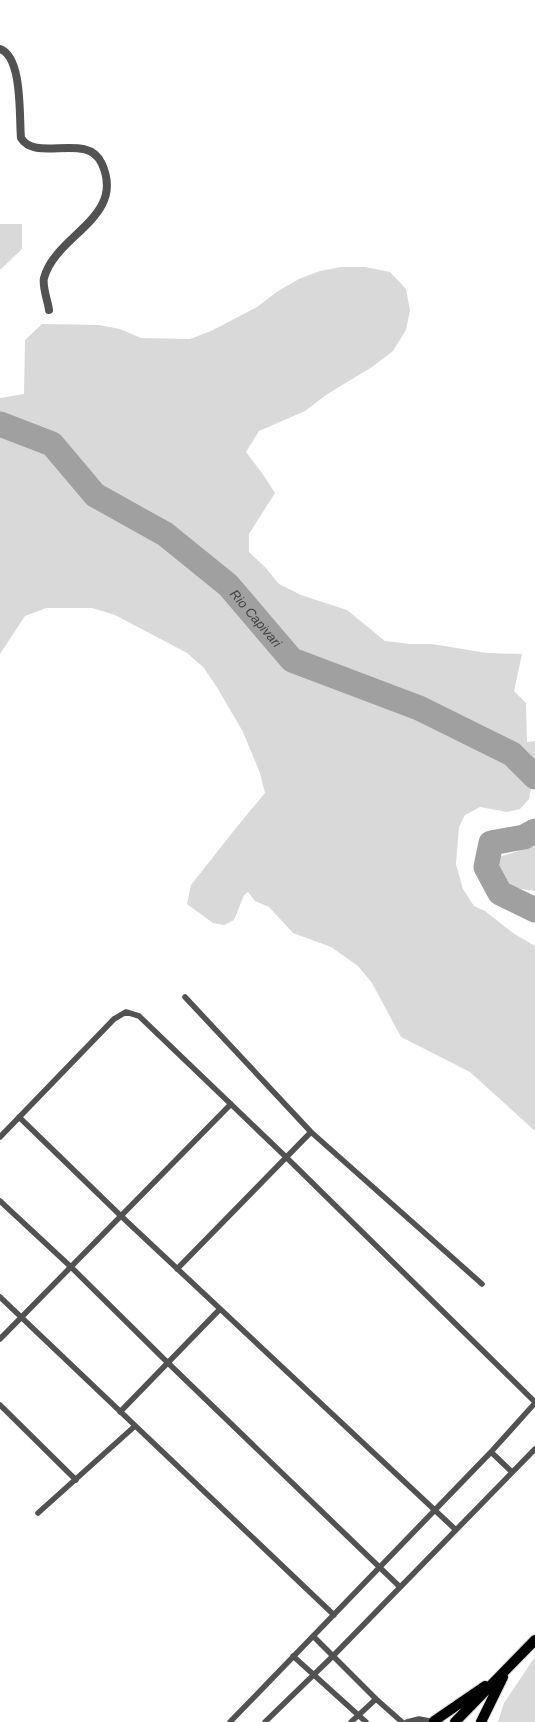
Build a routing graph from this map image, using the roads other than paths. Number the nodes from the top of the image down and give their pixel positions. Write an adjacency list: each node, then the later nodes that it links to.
1 (0, 49): 2 (street)
2 (49, 310)
3 (185, 997): 6 (lane)
4 (231, 1104): 5 (lane); 8 (lane); 10 (lane)
5 (19, 1117): 7 (lane); 10 (lane)
6 (311, 1132): 8 (lane); 13 (lane)
7 (0, 1137)
8 (287, 1158): 12 (lane); 19 (lane)
9 (0, 1201): 11 (lane)
10 (121, 1216): 11 (lane); 12 (lane)
11 (71, 1267): 16 (lane); 18 (lane)
12 (177, 1269): 15 (lane)
13 (482, 1284)
14 (0, 1297): 16 (lane)
15 (220, 1309): 18 (lane); 27 (lane)
16 (21, 1317): 17 (lane); 21 (lane)
17 (0, 1339)
18 (167, 1362): 21 (lane); 30 (lane)
19 (535, 1402): 24 (lane)
20 (0, 1405): 26 (lane)
21 (120, 1412): 22 (lane)
22 (135, 1426): 26 (lane); 32 (lane)
23 (535, 1449): 25 (lane)
24 (491, 1452): 25 (lane); 27 (lane)
25 (512, 1472): 29 (lane)
26 (76, 1480): 28 (lane)
27 (434, 1511): 29 (lane); 30 (lane)
28 (38, 1513)
29 (456, 1530): 31 (lane)
30 (380, 1567): 31 (lane); 32 (lane)
31 (400, 1587): 36 (lane)
32 (334, 1615): 33 (lane)
33 (313, 1636): 35 (lane); 36 (lane)
34 (535, 1640): 37 (main road)
35 (293, 1656): 38 (lane); 42 (lane)
36 (334, 1656): 38 (lane); 40 (lane)
37 (507, 1669): 39 (main road); 50 (main road)
38 (314, 1676): 41 (lane); 43 (lane)
39 (495, 1681): 48 (main road); 49 (main road)
40 (376, 1699): 41 (lane); 46 (lane)
41 (359, 1715): 44 (lane); 45 (lane)
42 (230, 1722)
43 (265, 1722)
44 (350, 1722)
45 (366, 1722)
46 (402, 1722)
47 (407, 1722): 48 (lane)
48 (435, 1722)
49 (455, 1722)
50 (481, 1722)

